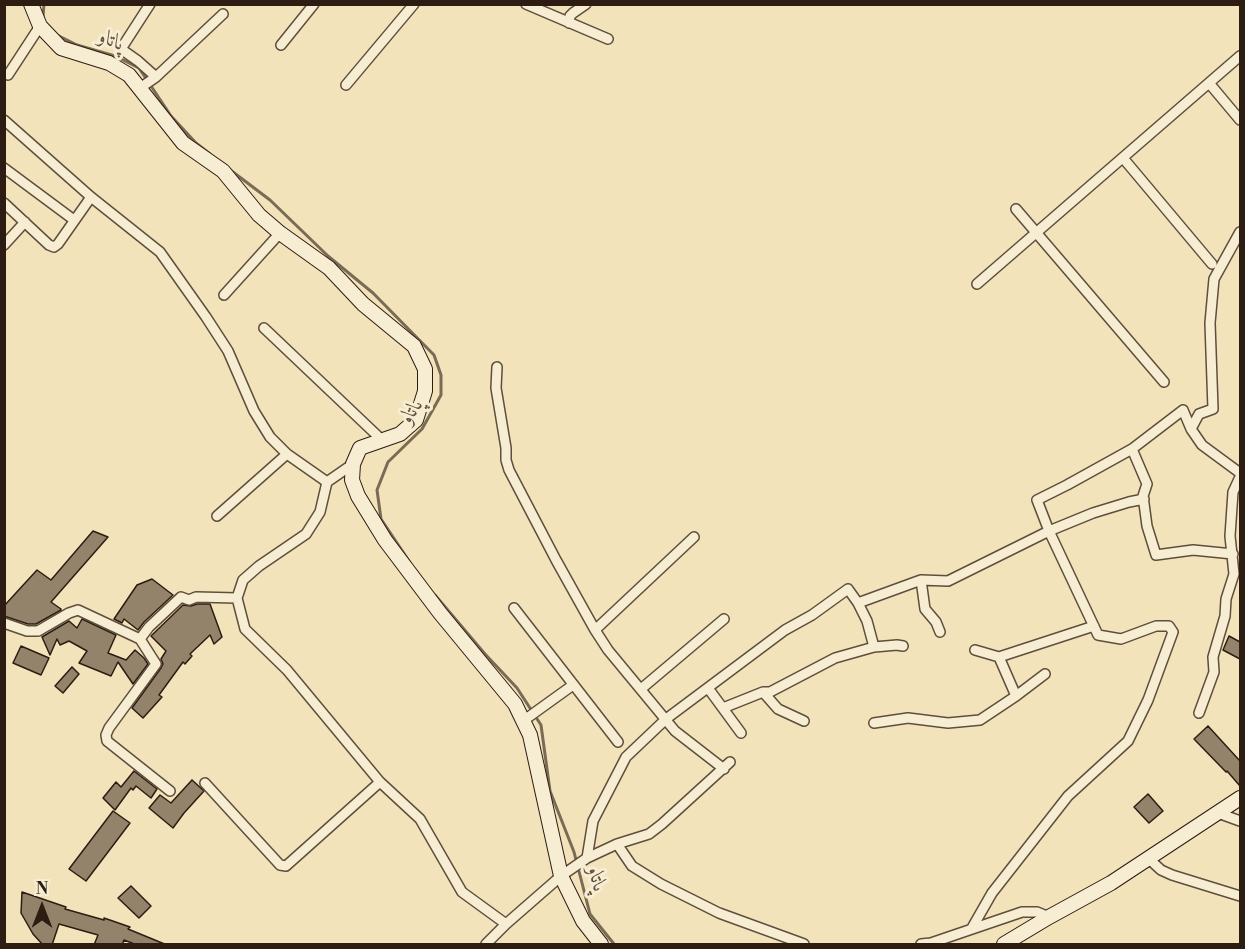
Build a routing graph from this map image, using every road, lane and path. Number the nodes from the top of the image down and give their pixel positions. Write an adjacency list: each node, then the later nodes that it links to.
1 (32, 4): 9 (street)
2 (150, 4): 14 (street)
3 (314, 4): 11 (street)
4 (414, 4): 16 (street)
5 (526, 4): 8 (street)
6 (586, 4): 8 (street)
7 (224, 14): 14 (street)
8 (568, 23): 10 (street)
9 (40, 26): 13 (street); 17 (street)
10 (608, 39)
11 (280, 45)
12 (1240, 56): 15 (street)
13 (8, 75)
14 (156, 77): 17 (street)
15 (1209, 83): 19 (street); 20 (street)
16 (346, 85)
17 (140, 88): 28 (street)
18 (4, 120): 22 (street)
19 (1240, 120)
20 (1123, 158): 29 (street); 31 (street)
21 (4, 168): 25 (street)
22 (91, 197): 25 (street); 40 (street)
23 (4, 203): 26 (street)
24 (1016, 209): 29 (street)
25 (74, 220): 26 (street)
26 (24, 222): 30 (street)
27 (1240, 232): 37 (street)
28 (280, 233): 33 (street); 38 (street)
29 (1036, 233): 32 (street); 36 (street)
30 (4, 244)
31 (1212, 264)
32 (977, 284)
33 (224, 295)
34 (264, 328): 38 (street)
35 (497, 367): 56 (street)
36 (1164, 382)
37 (1191, 429): 39 (street); 42 (street)
38 (383, 441): 41 (street)
39 (1132, 449): 44 (street); 46 (street)
40 (288, 454): 43 (street); 45 (street)
41 (353, 464): 43 (street); 72 (street)
42 (1240, 475): 48 (street)
43 (327, 482): 50 (street)
44 (1144, 499): 46 (street); 48 (street)
45 (217, 516)
46 (1049, 531): 49 (street); 55 (street)
47 (694, 537): 56 (street)
48 (1233, 555): 70 (street)
49 (921, 580): 51 (street); 57 (street)
50 (237, 598): 58 (street); 77 (street)
51 (858, 603): 60 (street); 65 (street)
52 (514, 608): 64 (street)
53 (724, 619): 66 (street)
54 (4, 623): 58 (street)
55 (1094, 626): 62 (street); 90 (street)
56 (595, 630): 66 (street)
57 (940, 632)
58 (140, 639): 79 (street)
59 (903, 646): 60 (street)
60 (874, 647): 67 (street)
61 (975, 650): 62 (street)
62 (999, 657): 68 (street)
63 (1045, 674): 68 (street)
64 (573, 685): 72 (street); 76 (street)
65 (708, 688): 69 (street); 71 (street)
66 (641, 689): 71 (street)
67 (763, 692): 69 (street); 73 (street)
68 (1016, 696): 74 (street)
69 (723, 708): 75 (street)
70 (1199, 713)
71 (666, 719): 83 (street); 84 (street)
72 (523, 721): 86 (street)
73 (804, 722)
74 (874, 723)
75 (741, 733)
76 (618, 742)
77 (381, 782): 78 (street); 89 (street)
78 (205, 783)
79 (170, 791)
80 (1240, 798): 81 (street)
81 (1218, 813): 82 (street); 85 (street)
82 (1240, 821)
83 (617, 844): 84 (street); 93 (street)
84 (587, 858): 86 (street)
85 (1148, 858): 87 (street); 88 (street)
86 (561, 876): 89 (street); 92 (street)
87 (1240, 896)
88 (1048, 917): 90 (street); 95 (street)
89 (506, 924): 91 (street)
90 (972, 928): 94 (street)
91 (486, 945)
92 (601, 945)
93 (804, 945)
94 (921, 945)
95 (1004, 945)

